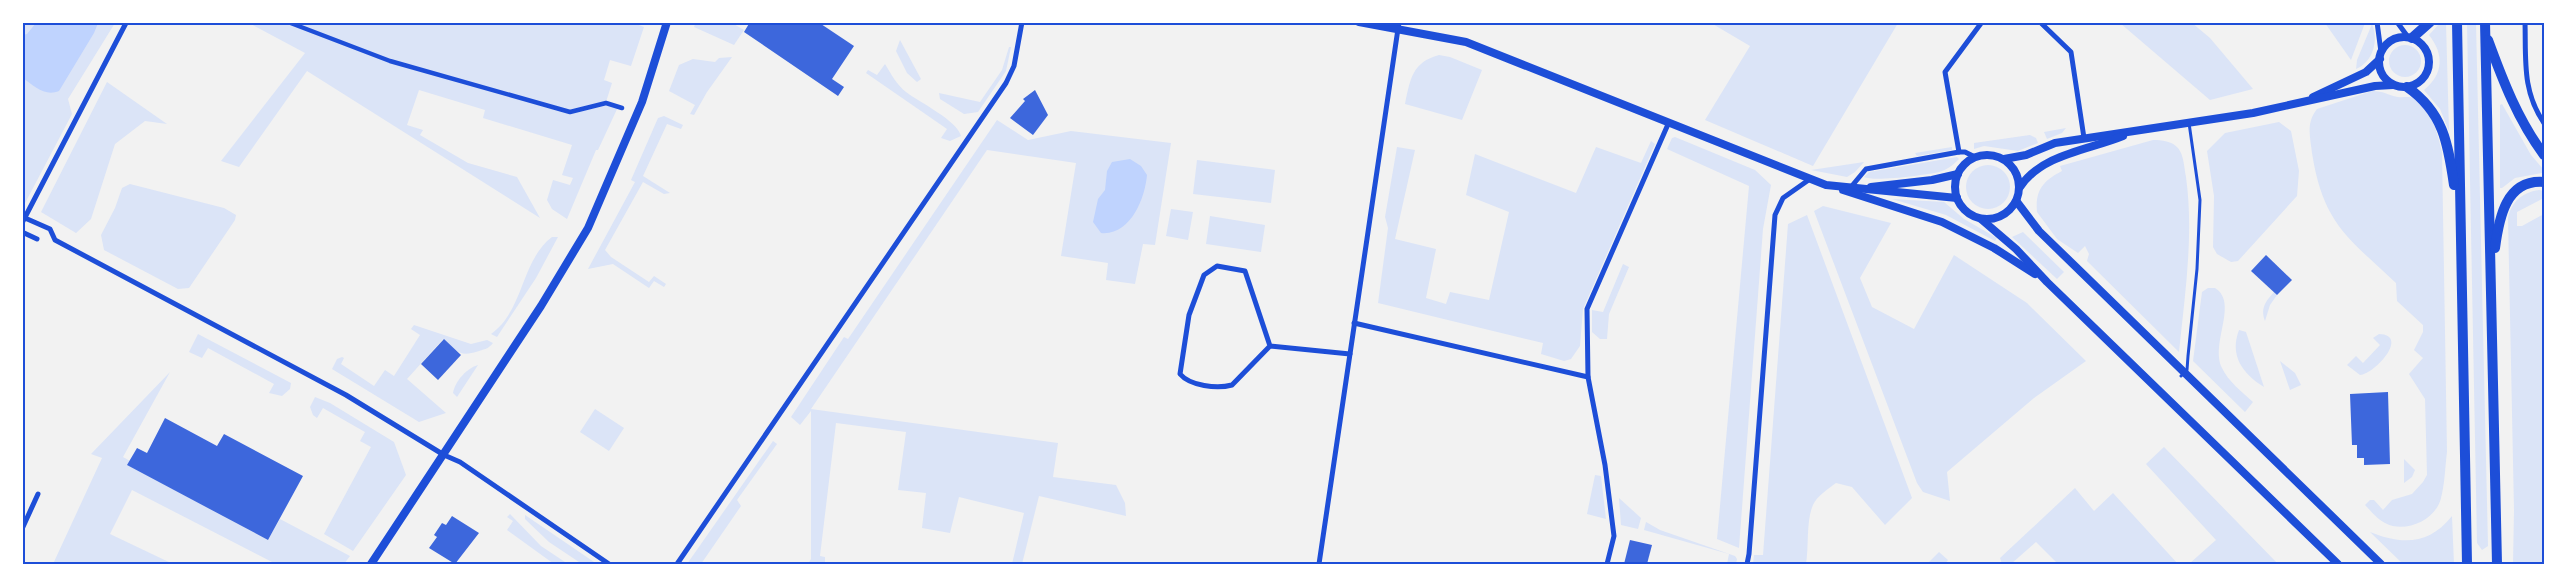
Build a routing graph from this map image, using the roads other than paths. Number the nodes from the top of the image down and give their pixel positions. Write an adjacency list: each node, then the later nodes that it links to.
1 (288, 22): 20 (street)
2 (667, 22): 51 (street)
3 (1022, 22): 56 (street)
4 (1360, 22): 13 (street)
5 (1982, 22): 26 (street)
6 (2040, 22): 25 (street)
7 (2377, 22): 16 (street)
8 (2397, 22): 15 (street)
9 (2430, 22): 15 (main road)
10 (2457, 22): 41 (main road)
11 (2525, 22): 23 (street)
12 (126, 23): 40 (street)
13 (1398, 26): 21 (street); 46 (street)
14 (2486, 27): 27 (main road); 45 (main road)
15 (2410, 38): 16 (street); 18 (street)
16 (2380, 56): 17 (street); 19 (street)
17 (2394, 85): 18 (street); 19 (street)
18 (2407, 87): 41 (main road)
19 (2307, 100): 22 (street)
20 (622, 108)
21 (1668, 122): 31 (street); 50 (street)
22 (2189, 123): 24 (street); 49 (lane)
23 (2544, 123)
24 (2133, 132): 25 (street); 35 (street)
25 (2084, 138): 29 (street)
26 (1959, 152): 28 (street); 34 (street)
27 (2544, 155)
28 (1975, 157): 29 (street); 30 (street)
29 (2004, 160): 35 (street)
30 (1958, 174): 36 (street); 37 (street)
31 (1810, 178): 33 (street); 59 (street)
32 (2544, 182): 45 (main road)
33 (1826, 185): 34 (street); 44 (street)
34 (1851, 188): 36 (street)
35 (2020, 188): 38 (street)
36 (1863, 189): 37 (street)
37 (1957, 198): 39 (street)
38 (2016, 202): 39 (street); 61 (street)
39 (1981, 219): 44 (street)
40 (24, 220): 51 (street)
41 (2460, 230): 62 (main road)
42 (22, 232): 43 (street)
43 (37, 239)
44 (2047, 282): 60 (street)
45 (2491, 286): 63 (main road)
46 (1354, 323): 48 (street); 50 (street)
47 (1270, 346): 47 (street); 48 (street)
48 (1350, 354): 57 (street)
49 (2181, 376)
50 (1588, 377): 58 (street)
51 (444, 455): 54 (street); 55 (street)
52 (38, 494): 53 (street)
53 (22, 529)
54 (371, 564)
55 (609, 564)
56 (677, 564)
57 (1319, 564)
58 (1607, 564)
59 (1747, 564)
60 (2338, 564)
61 (2382, 564)
62 (2466, 564)
63 (2497, 564)

